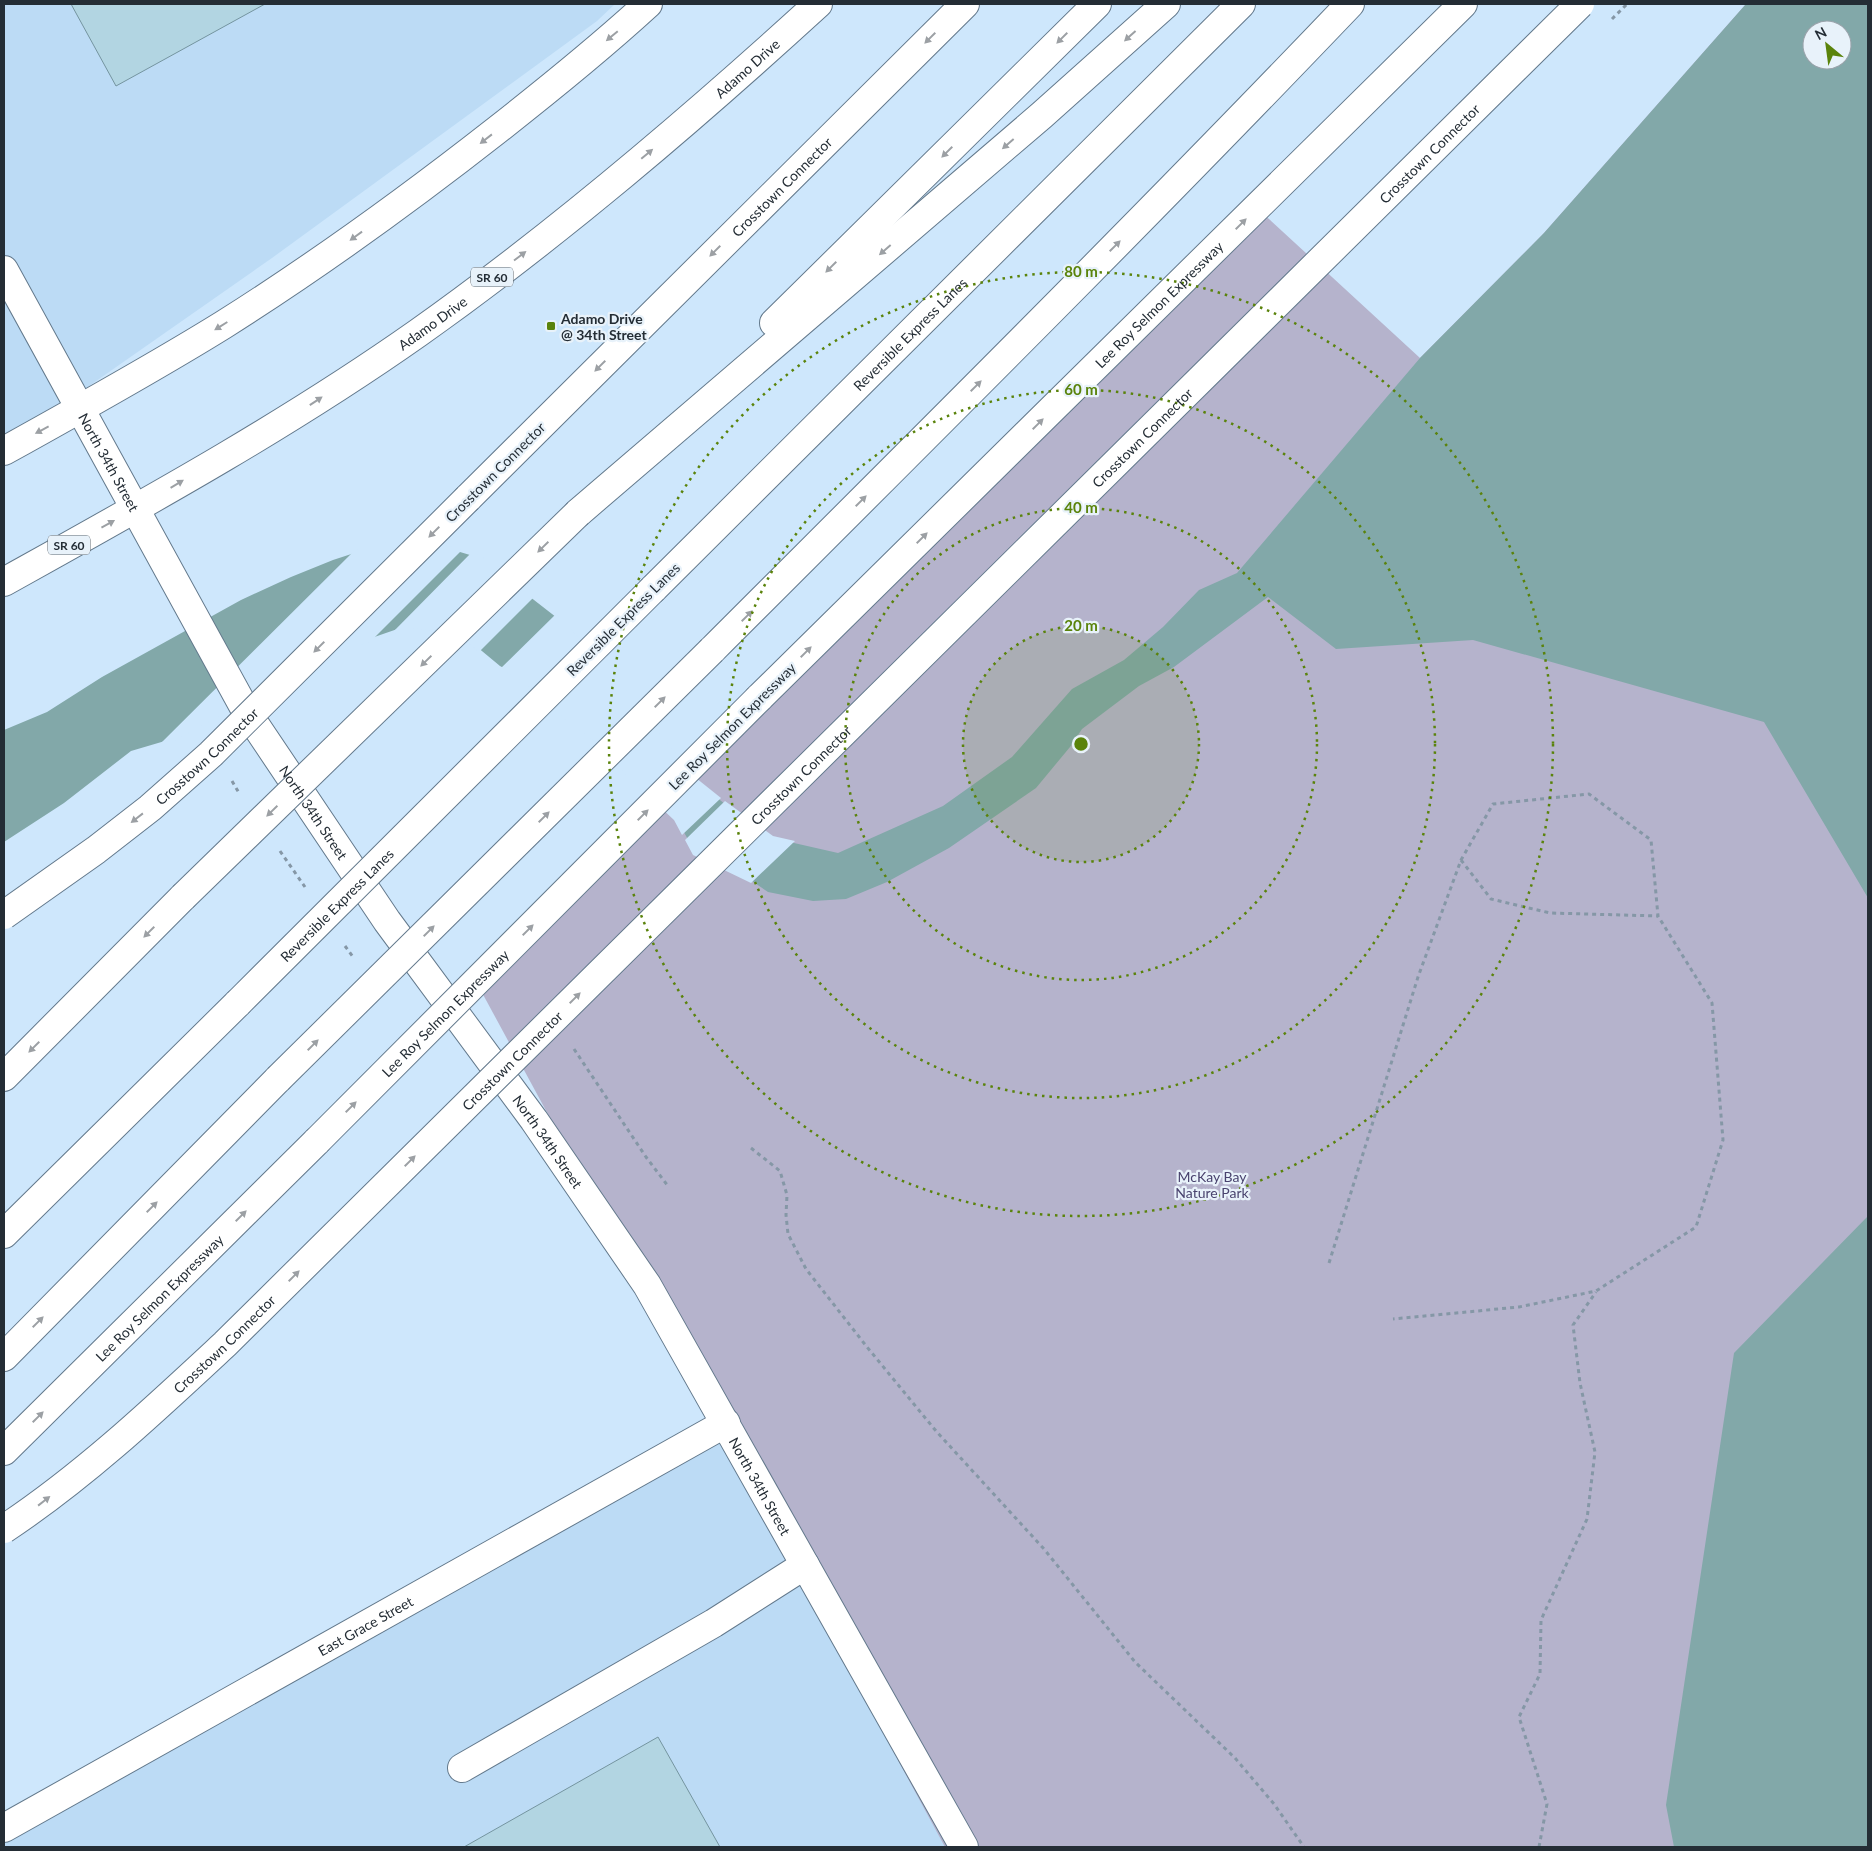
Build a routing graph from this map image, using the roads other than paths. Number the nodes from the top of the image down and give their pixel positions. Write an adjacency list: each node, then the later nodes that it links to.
1 (648, 4): 11 (main road, one-way to 11)
2 (818, 4): 13 (main road, Adamo Drive / SR 60, one-way to 2)
3 (965, 4): 16 (main road, Crosstown Connector, one-way to 16, bridge)
4 (1097, 4): 14 (main road, one-way to 14)
5 (1166, 4): 14 (main road, one-way to 14)
6 (1241, 4): 18 (main road, Reversible Express Lanes, bridge)
7 (1350, 4): 19 (main road, one-way to 7, bridge)
8 (1463, 4): 21 (main road, Lee Roy Selmon Expressway, one-way to 8, bridge)
9 (1580, 4): 22 (main road, Crosstown Connector, one-way to 9, bridge)
10 (4, 270): 11 (main road, North 34th Street)
11 (81, 409): 12 (main road, one-way to 12); 13 (main road, North 34th Street)
12 (4, 451)
13 (135, 509): 15 (main road, Adamo Drive / SR 60, one-way to 13); 20 (main road, North 34th Street)
14 (578, 513): 17 (main road, one-way to 17, bridge)
15 (4, 582)
16 (4, 915)
17 (4, 1077)
18 (4, 1234)
19 (4, 1357)
20 (726, 1423): 23 (main road, North 34th Street); 25 (main road, East Grace Street)
21 (4, 1451)
22 (4, 1529)
23 (805, 1565): 24 (main road); 26 (main road, North 34th Street)
24 (462, 1768)
25 (4, 1828)
26 (964, 1847)

